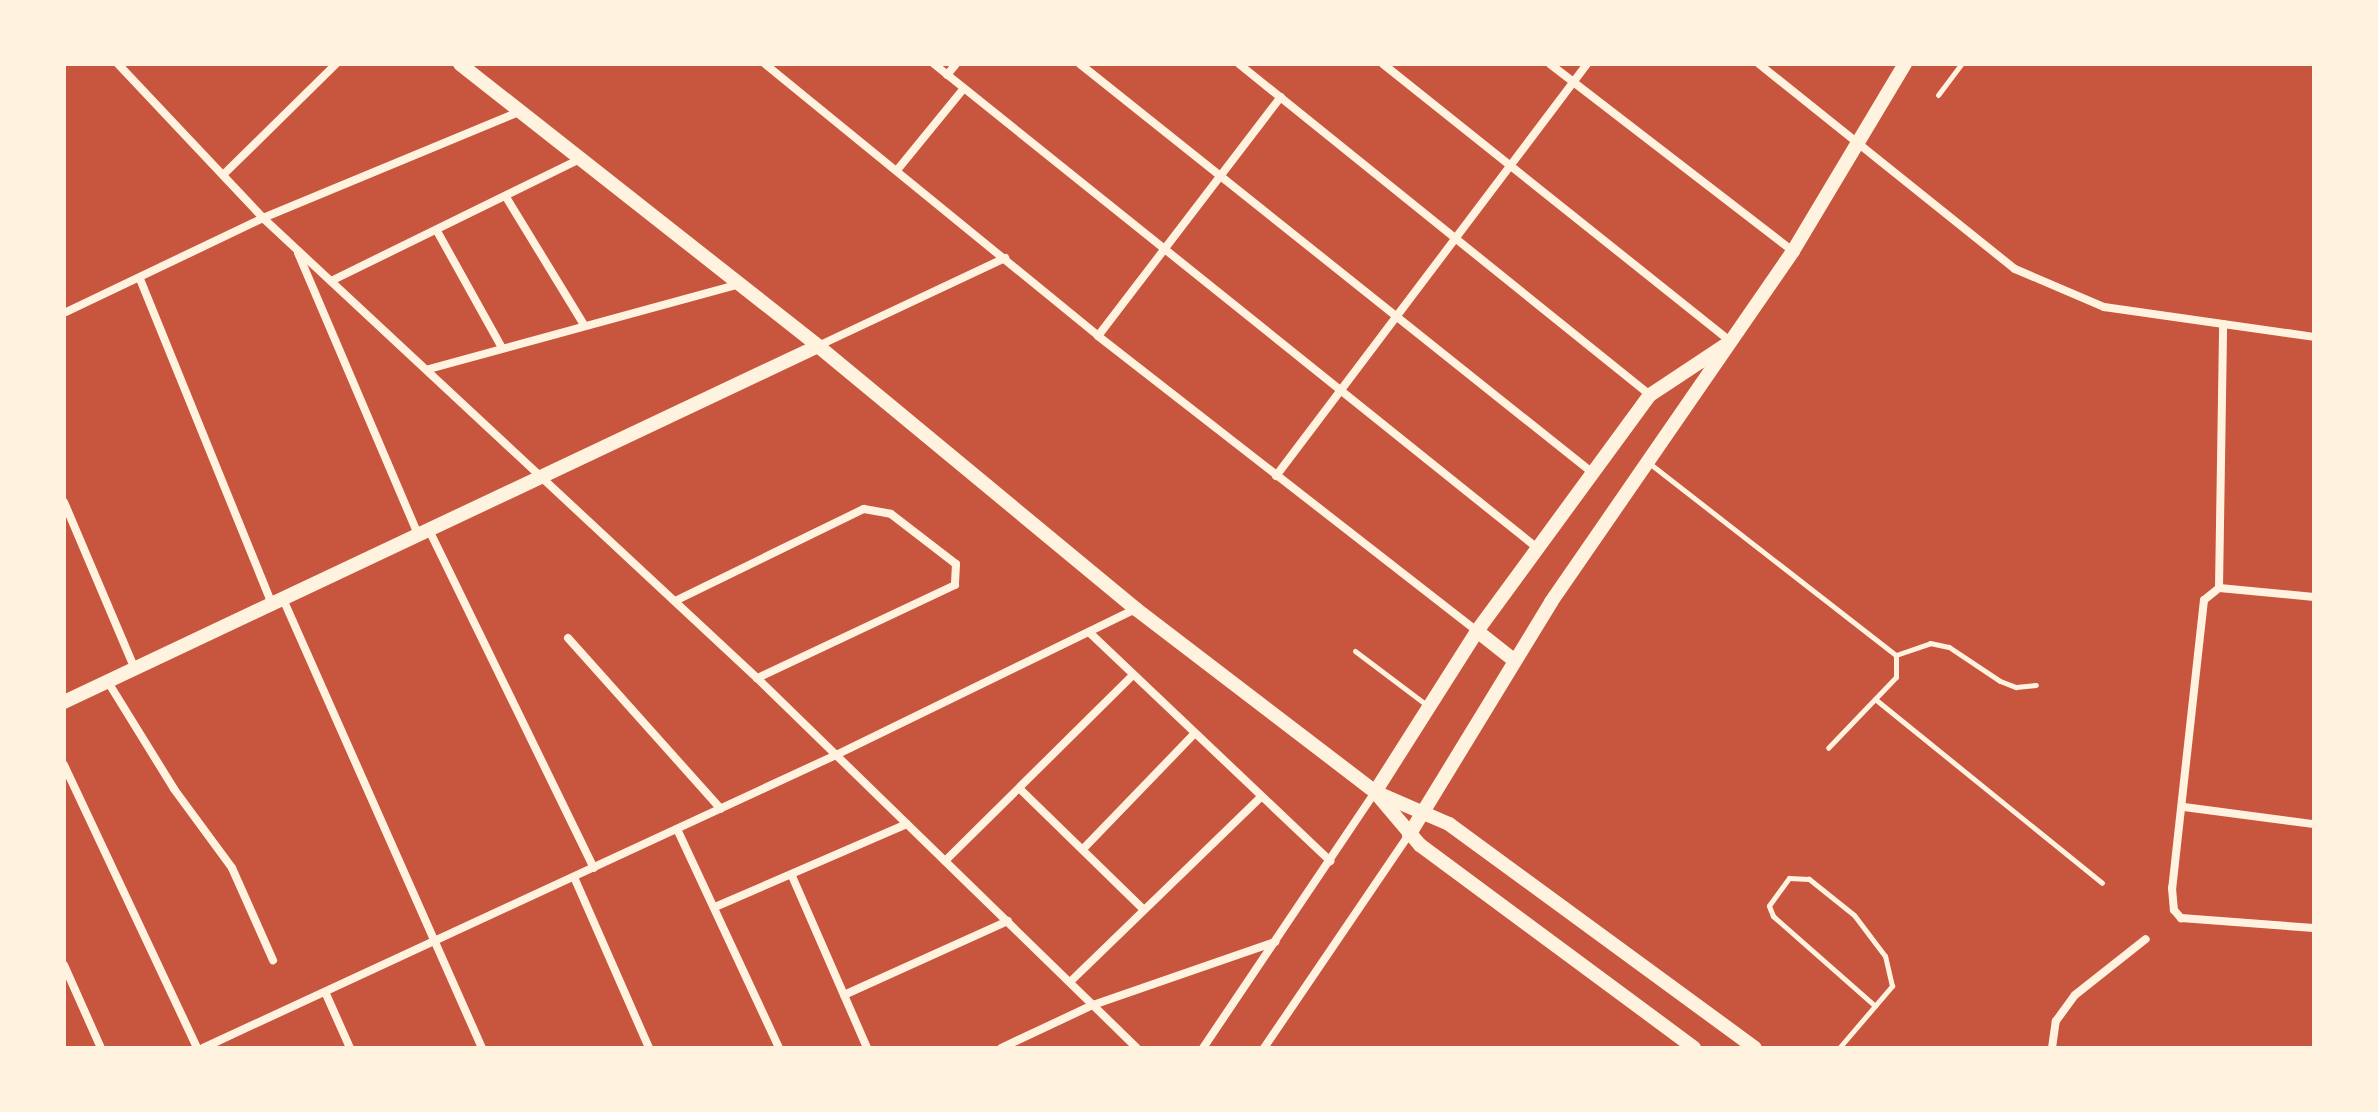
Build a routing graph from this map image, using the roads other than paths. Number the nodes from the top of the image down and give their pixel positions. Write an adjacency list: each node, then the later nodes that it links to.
1 (118, 64): 26 (street)
2 (460, 64): 21 (street)
3 (765, 64): 25 (street)
4 (934, 64): 16 (street)
5 (956, 64): 16 (street)
6 (1080, 64): 27 (street)
7 (1239, 64): 15 (street)
8 (1383, 64): 24 (street)
9 (1550, 64): 17 (street)
10 (1587, 64): 17 (street)
11 (1759, 64): 22 (street)
12 (1905, 64): 22 (street)
13 (1961, 64): 19 (lane)
14 (332, 65): 26 (street)
15 (1251, 68): 20 (street)
16 (947, 75): 18 (street)
17 (1574, 82): 24 (street); 34 (street)
18 (964, 88): 25 (street); 33 (street)
19 (1938, 95)
20 (1281, 97): 27 (street); 31 (street)
21 (517, 113): 23 (street); 29 (street)
22 (1858, 142): 34 (street); 42 (street)
23 (578, 160): 28 (street); 38 (street)
24 (1512, 164): 31 (street); 45 (street)
25 (898, 169): 35 (street)
26 (223, 175): 29 (street)
27 (1220, 176): 33 (street); 40 (street)
28 (506, 197): 30 (street); 41 (street)
29 (263, 218): 32 (street); 36 (street)
30 (437, 231): 37 (street); 47 (street)
31 (1456, 238): 40 (street); 50 (street)
32 (296, 248): 37 (street); 56 (street)
33 (1164, 249): 43 (street); 49 (street)
34 (1793, 251): 45 (street)
35 (1005, 258): 43 (street); 46 (street)
36 (140, 279): 39 (street); 61 (street)
37 (331, 281): 48 (street)
38 (737, 285): 41 (street); 46 (street)
39 (64, 313)
40 (1397, 317): 49 (street); 52 (street)
41 (583, 323): 47 (street)
42 (2223, 324): 44 (street); 58 (street)
43 (1098, 336): 53 (street)
44 (2314, 337)
45 (1731, 342): 50 (street); 51 (street)
46 (818, 346): 54 (street); 62 (street)
47 (502, 348): 48 (street)
48 (429, 369): 54 (street)
49 (1341, 391): 53 (street); 57 (street)
50 (1650, 395): 52 (street)
51 (1648, 462): 67 (lane); 68 (street)
52 (1595, 474): 57 (street)
53 (1276, 476): 63 (street)
54 (541, 478): 56 (street); 60 (street)
55 (64, 502): 69 (street)
56 (424, 533): 61 (street); 94 (street)
57 (1536, 547): 63 (street)
58 (2219, 588): 59 (street); 84 (street)
59 (2314, 597)
60 (675, 601): 71 (street); 71 (street)
61 (277, 602): 69 (street); 103 (street)
62 (1136, 609): 64 (street); 82 (street)
63 (1477, 631): 68 (street); 76 (street)
64 (1091, 634): 70 (street); 79 (street)
65 (568, 638): 85 (street)
66 (1355, 651): 76 (lane)
67 (1896, 655): 73 (lane); 74 (lane)
68 (1515, 661): 86 (street)
69 (135, 669): 72 (street)
70 (1132, 676): 77 (street); 81 (street)
71 (757, 678): 79 (street)
72 (108, 682): 75 (street); 105 (street)
73 (2036, 685)
74 (1875, 699): 78 (lane); 97 (lane)
75 (64, 702)
76 (1429, 707): 82 (street)
77 (1194, 734): 83 (street); 91 (street)
78 (1828, 748)
79 (836, 755): 85 (street); 87 (street)
80 (64, 765): 113 (street)
81 (1021, 790): 91 (street); 92 (street)
82 (1375, 792): 86 (street); 90 (street); 93 (street)
83 (1261, 797): 93 (street); 99 (street)
84 (2184, 807): 88 (street); 101 (street)
85 (721, 809): 89 (street)
86 (1424, 810): 90 (street); 124 (street)
87 (907, 824): 92 (street); 95 (street)
88 (2314, 824)
89 (677, 829): 94 (street); 98 (street)
90 (1409, 835): 122 (street); 123 (street)
91 (1084, 848): 99 (street)
92 (945, 861): 100 (street)
93 (1330, 861): 104 (street)
94 (594, 868): 96 (street)
95 (792, 876): 98 (street); 109 (street)
96 (574, 877): 103 (street); 116 (street)
97 (2102, 883)
98 (715, 907): 117 (street)
99 (1143, 909): 107 (street)
100 (1008, 921): 107 (street); 109 (street)
101 (2314, 928)
102 (2146, 939): 126 (street)
103 (436, 942): 108 (street); 115 (street)
104 (1275, 942): 110 (street); 121 (street)
105 (273, 960)
106 (64, 965): 112 (street)
107 (1070, 982): 110 (street)
108 (326, 994): 113 (street); 114 (street)
109 (844, 995): 118 (street)
110 (1093, 1005): 119 (street); 120 (street)
111 (1875, 1006): 111 (lane); 125 (lane)
112 (101, 1048)
113 (200, 1048)
114 (350, 1048)
115 (482, 1048)
116 (649, 1048)
117 (779, 1048)
118 (867, 1048)
119 (1001, 1048)
120 (1137, 1048)
121 (1203, 1048)
122 (1264, 1048)
123 (1694, 1048)
124 (1755, 1048)
125 (1839, 1048)
126 (2052, 1048)

